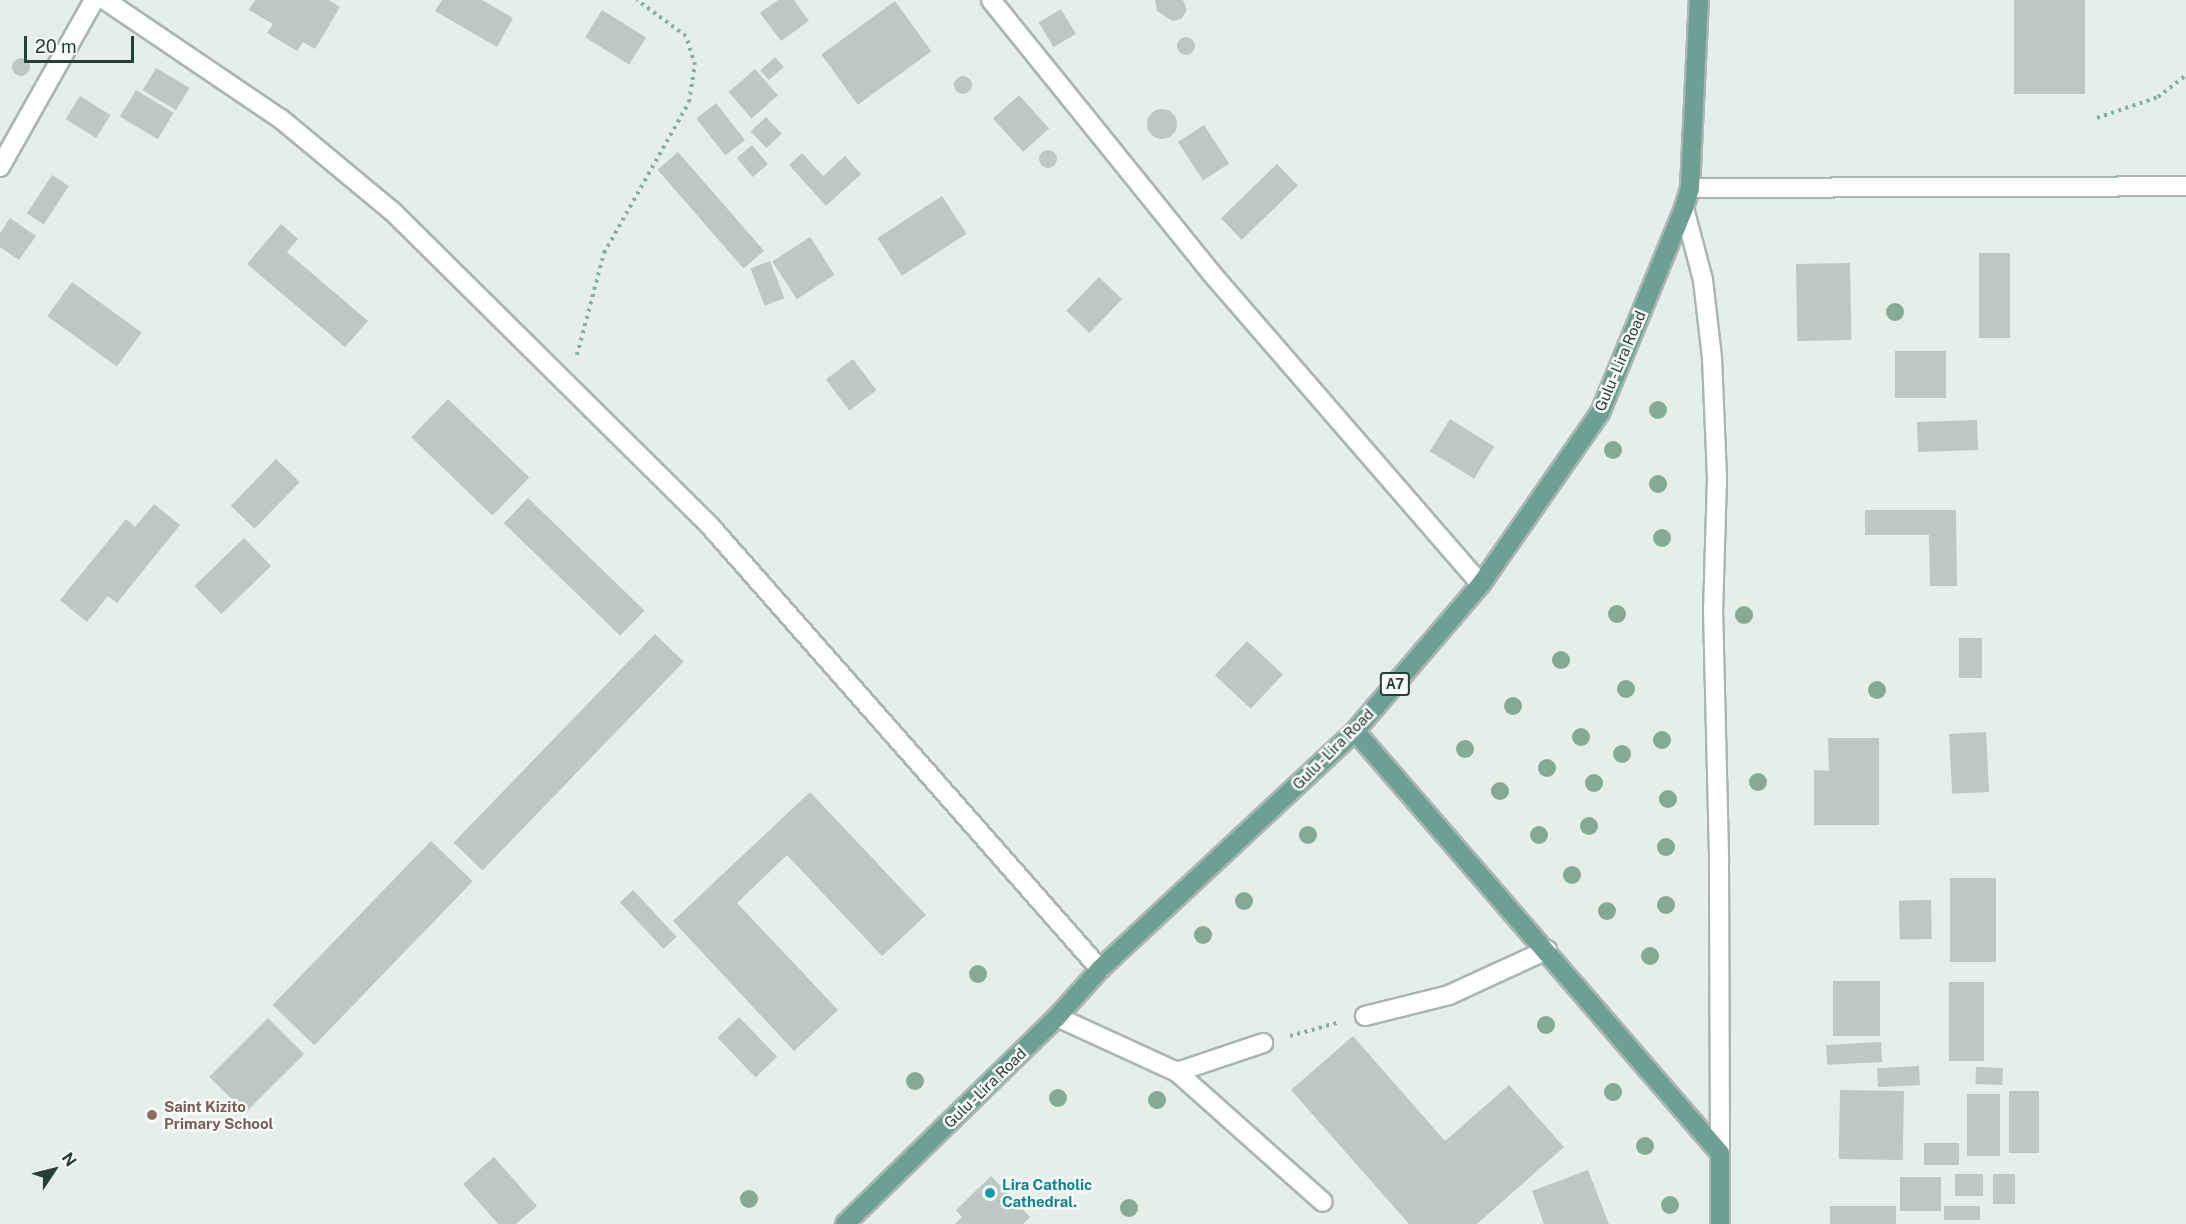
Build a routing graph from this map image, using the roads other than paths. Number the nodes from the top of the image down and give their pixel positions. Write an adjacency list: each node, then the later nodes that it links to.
1 (94, 0): 5 (street)
2 (105, 0): 12 (street)
3 (991, 0): 9 (street)
4 (1699, 0): 7 (main road, Gulu - Lira Road / A7)
5 (0, 167)
6 (2186, 186): 7 (street)
7 (1690, 189): 8 (main road, Gulu - Lira Road / A7)
8 (1684, 207): 9 (main road, Gulu - Lira Road / A7); 17 (street)
9 (1481, 584): 10 (main road, Gulu - Lira Road / A7)
10 (1355, 730): 11 (main road); 12 (main road, Gulu - Lira Road / A7)
11 (1547, 950): 13 (street); 17 (main road)
12 (1100, 969): 14 (main road, Gulu - Lira Road / A7)
13 (1365, 1016)
14 (1057, 1017): 16 (street); 19 (main road, Gulu - Lira Road / A7)
15 (1263, 1043): 16 (street)
16 (1177, 1072): 18 (street)
17 (1720, 1154): 20 (main road)
18 (1323, 1202)
19 (845, 1224)
20 (1720, 1224)

